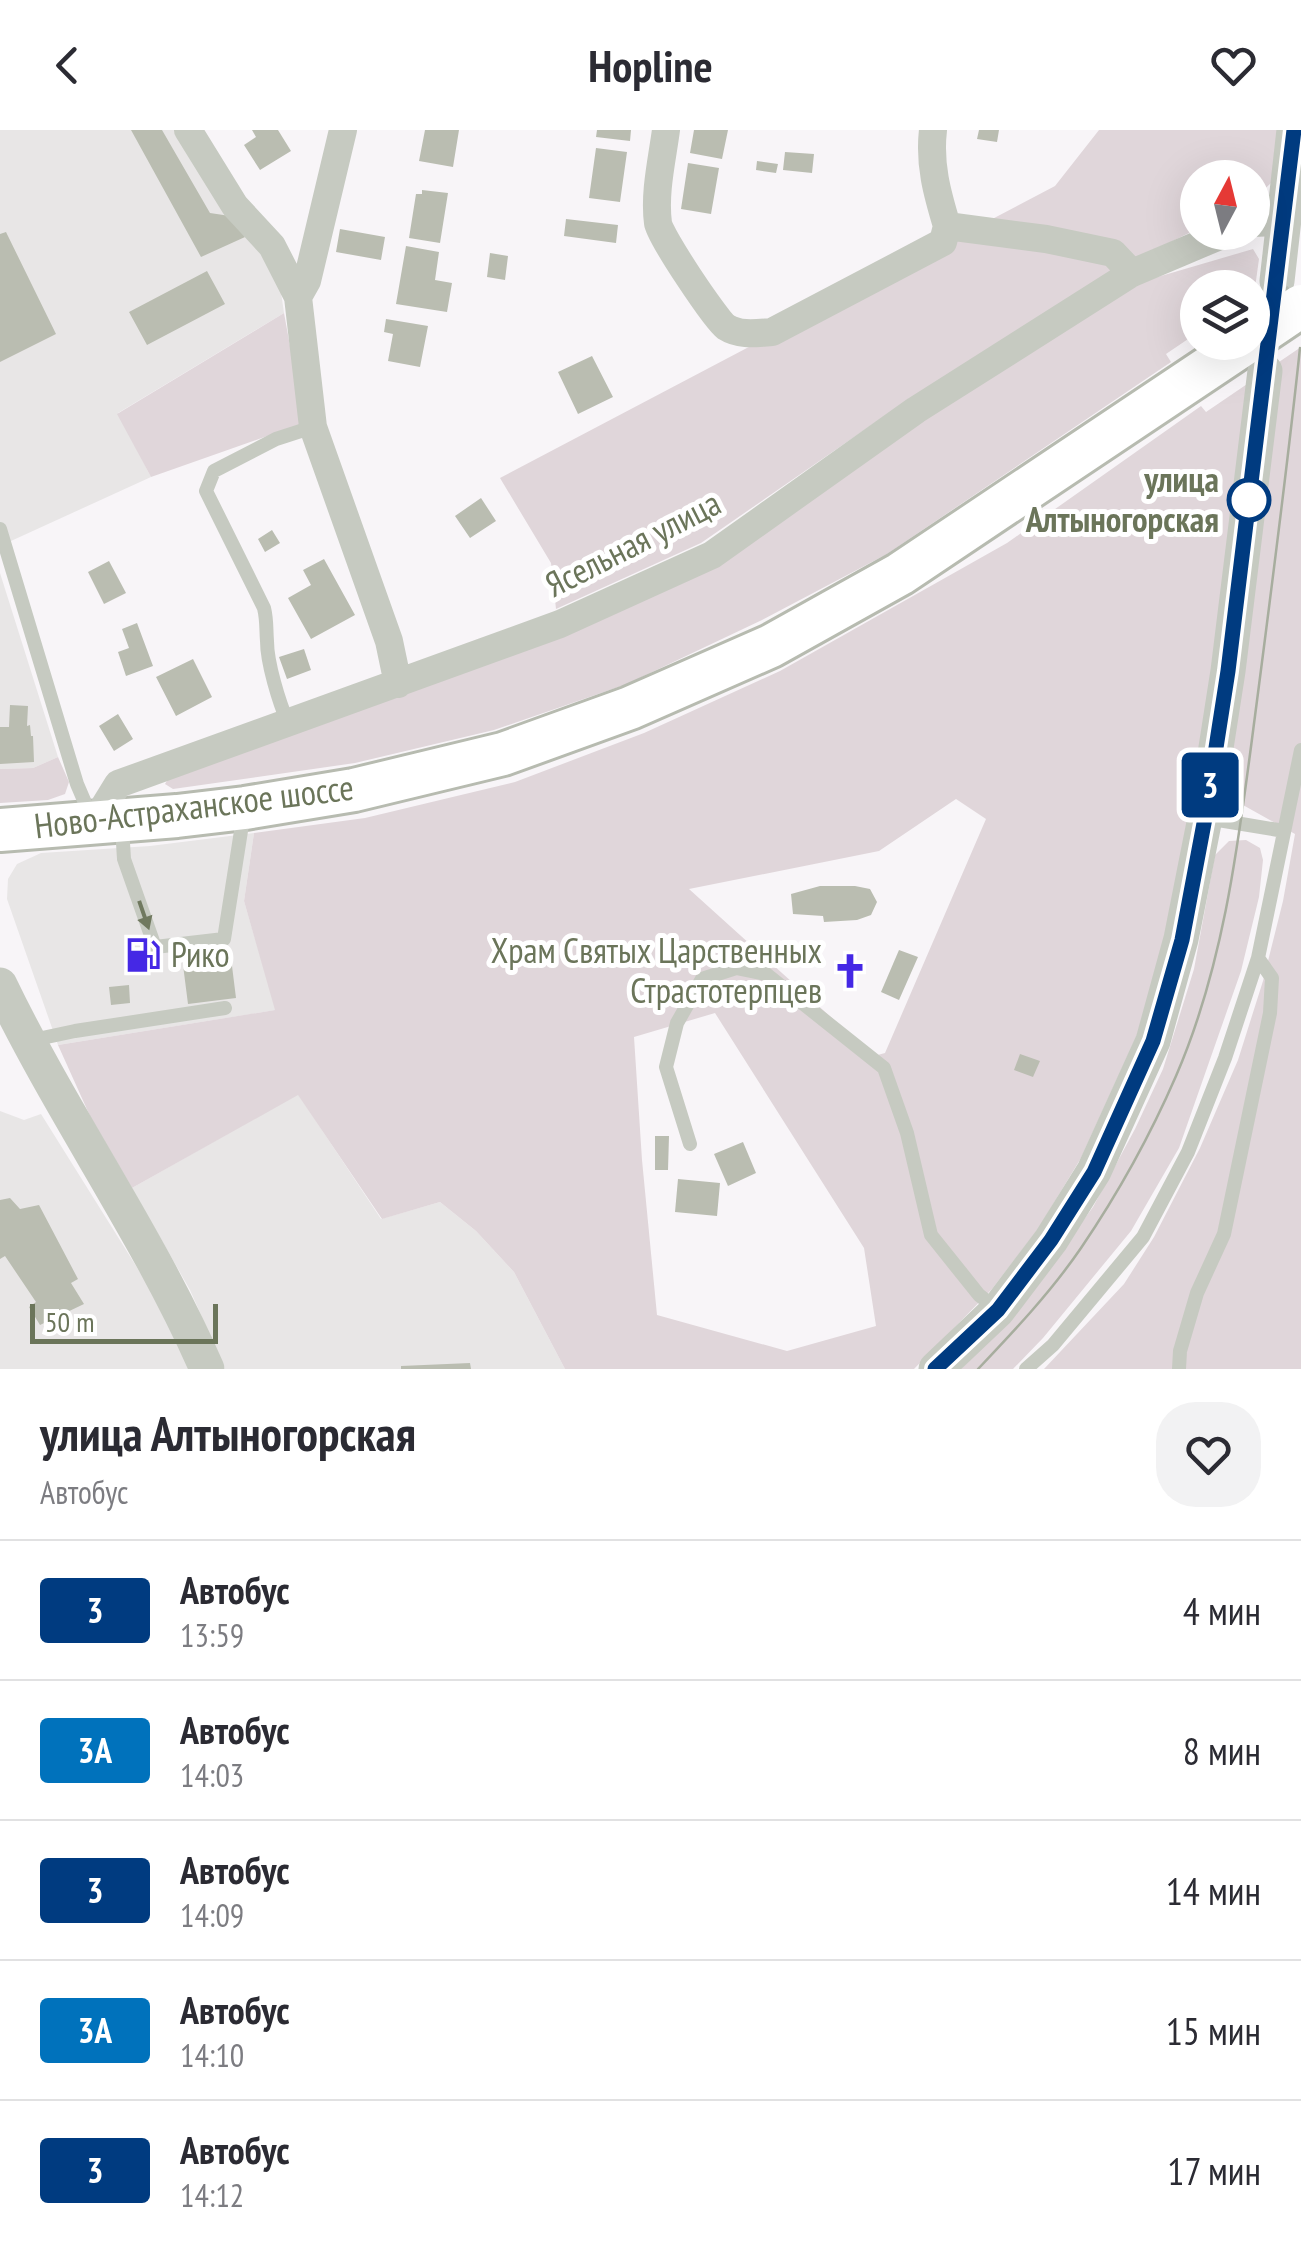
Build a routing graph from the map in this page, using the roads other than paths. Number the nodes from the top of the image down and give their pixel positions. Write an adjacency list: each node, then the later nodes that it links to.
1 (188, 130): 12 (street)
2 (343, 130): 12 (street)
3 (666, 130): 7 (street)
4 (933, 130): 7 (street)
5 (1294, 130): 6 (street)
6 (1270, 213)
7 (947, 226): 10 (street)
8 (1270, 233): 11 (street)
9 (1186, 250): 10 (street, Ясельная улица)
10 (1132, 273): 18 (street, Ясельная улица)
11 (1289, 293): 13 (main road, Ново-Астраханское шоссе, bridge)
12 (298, 297): 16 (street)
13 (1270, 325)
14 (1236, 360): 21 (main road, Ново-Астраханское шоссе)
15 (1254, 360): 22 (street)
16 (313, 427): 18 (street); 19 (lane)
17 (0, 529): 23 (lane)
18 (398, 684): 19 (street, Ясельная улица)
19 (288, 724): 23 (street, Ясельная улица)
20 (1301, 750): 25 (lane)
21 (245, 808): 23 (main road, Ново-Астраханское шоссе); 23 (lane, one-way to 21)
22 (1205, 818): 25 (lane); 31 (street)
23 (108, 822): 24 (main road, Ново-Астраханское шоссе)
24 (0, 830)
25 (1284, 831): 26 (lane)
26 (1258, 958): 34 (lane); 35 (lane)
27 (0, 985): 29 (street)
28 (225, 1008): 29 (lane)
29 (27, 1042): 32 (street)
30 (690, 1144): 31 (lane)
31 (998, 1310): 33 (street)
32 (208, 1369)
33 (936, 1369)
34 (1026, 1369)
35 (1179, 1369)

